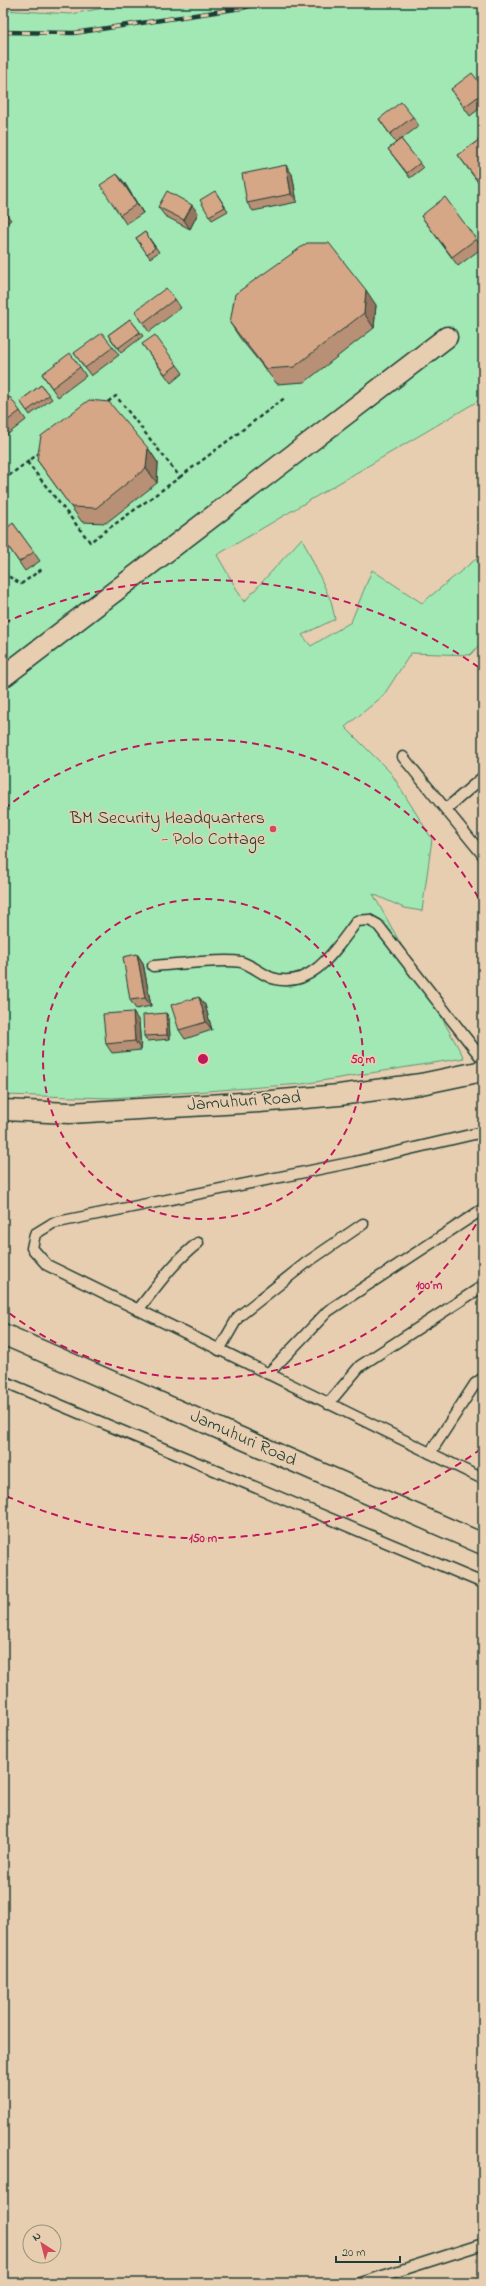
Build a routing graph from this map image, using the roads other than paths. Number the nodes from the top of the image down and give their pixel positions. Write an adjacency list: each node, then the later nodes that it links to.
1 (447, 338): 2 (street)
2 (3, 676)
3 (403, 757): 5 (lane)
4 (483, 777): 5 (lane)
5 (446, 809): 6 (lane)
6 (483, 855)
7 (153, 966): 8 (lane)
8 (483, 1060)
9 (483, 1071): 10 (street, Jamuhuri Road)
10 (3, 1110)
11 (483, 1132): 16 (lane)
12 (483, 1209): 19 (lane)
13 (363, 1224): 18 (lane)
14 (198, 1243): 16 (lane)
15 (483, 1286): 22 (lane)
16 (138, 1310): 18 (lane)
17 (3, 1334): 25 (street, Jamuhuri Road)
18 (219, 1350): 19 (lane)
19 (268, 1374): 22 (lane)
20 (483, 1378): 23 (lane)
21 (3, 1381): 26 (lane)
22 (328, 1404): 23 (lane)
23 (430, 1453): 24 (lane)
24 (482, 1477)
25 (483, 1544)
26 (483, 1583)
27 (483, 2244): 28 (lane)
28 (360, 2283)

